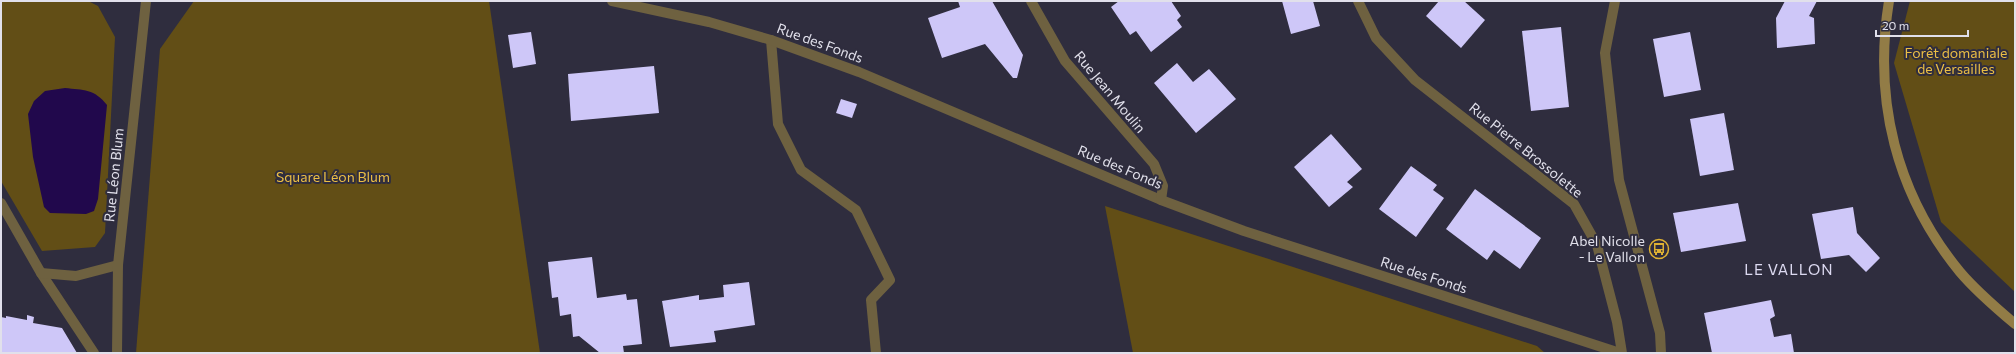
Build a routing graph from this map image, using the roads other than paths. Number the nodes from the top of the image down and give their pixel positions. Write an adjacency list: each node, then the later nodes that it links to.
1 (146, 1): 10 (street, Rue Léon Blum)
2 (612, 1): 7 (street, Rue des Fonds)
3 (1031, 1): 8 (street, Rue Jean Moulin)
4 (1358, 1): 16 (street, Rue Pierre Brossolette)
5 (1615, 1): 17 (street)
6 (1889, 1): 12 (main road)
7 (771, 40): 8 (street, Rue des Fonds); 15 (street)
8 (1161, 200): 16 (street, Rue des Fonds)
9 (1, 203): 11 (street)
10 (118, 265): 11 (street); 14 (street, Rue Léon Blum)
11 (41, 273): 13 (street)
12 (2015, 324)
13 (94, 353)
14 (117, 353)
15 (876, 353)
16 (1621, 353)
17 (1661, 353)

